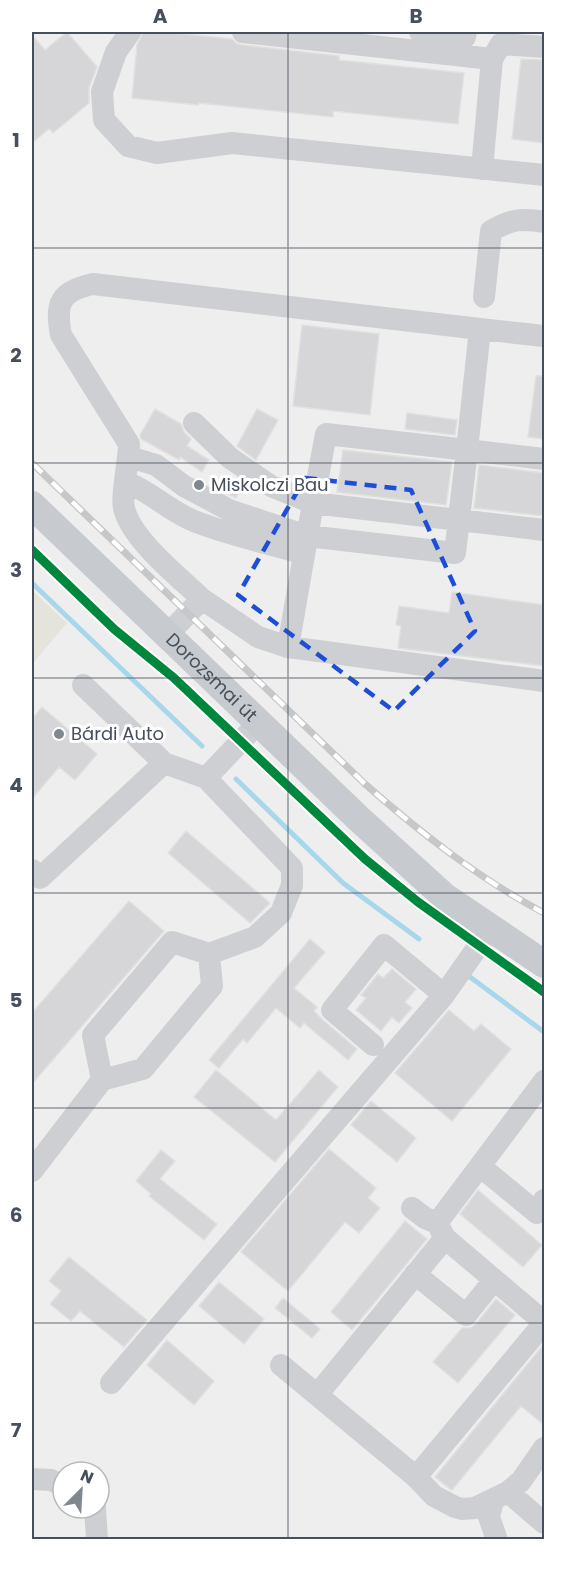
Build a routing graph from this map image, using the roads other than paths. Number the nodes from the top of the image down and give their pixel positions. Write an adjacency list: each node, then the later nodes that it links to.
1 (130, 32): 7 (lane)
2 (243, 32): 6 (lane)
3 (420, 32): 4 (lane)
4 (466, 32)
5 (544, 48): 6 (lane)
6 (492, 59): 7 (lane)
7 (482, 169): 8 (lane)
8 (544, 175)
9 (544, 222): 10 (lane)
10 (484, 297)
11 (480, 329): 12 (lane); 14 (lane); 15 (lane)
12 (544, 336)
13 (194, 423): 18 (lane)
14 (467, 450): 16 (lane); 18 (lane); 20 (lane)
15 (129, 457): 17 (lane); 22 (lane)
16 (544, 459)
17 (126, 482): 22 (lane); 23 (lane)
18 (313, 503): 20 (lane); 22 (lane)
19 (32, 505): 24 (main road, Dorozsmai út)
20 (458, 522): 21 (lane); 22 (lane)
21 (544, 530)
22 (306, 545): 25 (lane)
23 (202, 599): 24 (lane); 25 (lane)
24 (167, 635): 28 (main road, Dorozsmai út)
25 (288, 647): 26 (lane)
26 (544, 681)
27 (83, 685): 29 (lane)
28 (258, 723): 30 (lane); 31 (main road, Dorozsmai út)
29 (164, 763): 30 (lane); 32 (lane)
30 (206, 778): 35 (lane)
31 (392, 849): 33 (main road, Dorozsmai út); 34 (main road, Dorozsmai út)
32 (32, 870)
33 (491, 927): 36 (main road, Dorozsmai út); 37 (lane)
34 (544, 942)
35 (209, 954): 39 (lane); 39 (lane)
36 (544, 964)
37 (444, 994): 38 (lane); 50 (lane)
38 (373, 1045)
39 (102, 1080): 42 (lane)
40 (544, 1081): 41 (lane)
41 (481, 1167): 44 (lane); 45 (lane)
42 (32, 1171)
43 (412, 1208): 45 (lane)
44 (542, 1211)
45 (441, 1231): 46 (lane); 47 (lane)
46 (415, 1274): 47 (lane); 51 (lane)
47 (494, 1280): 48 (lane)
48 (544, 1322): 53 (lane)
49 (280, 1365): 51 (lane)
50 (111, 1383)
51 (316, 1395): 53 (lane)
52 (544, 1448): 56 (lane)
53 (416, 1477): 56 (lane)
54 (32, 1479): 55 (lane)
55 (51, 1480)
56 (501, 1496): 58 (lane); 60 (lane)
57 (96, 1520): 59 (lane)
58 (544, 1523)
59 (97, 1539)
60 (498, 1539)

